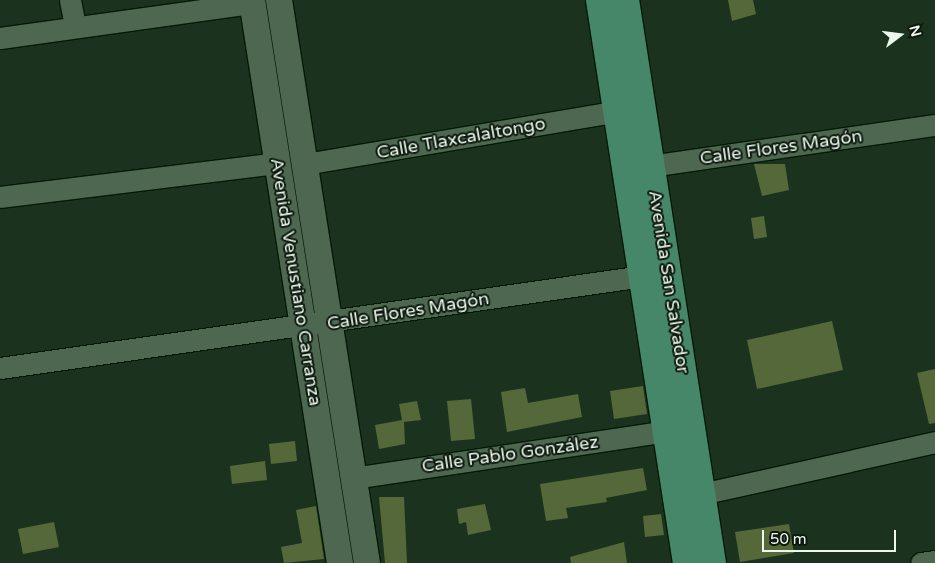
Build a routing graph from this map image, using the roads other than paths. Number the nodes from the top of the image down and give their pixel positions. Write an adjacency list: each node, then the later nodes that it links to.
1 (70, 0): 6 (street)
2 (280, 0): 11 (street, Avenida Venustiano Carranza)
3 (600, 0): 8 (main road, Avenida San Salvador)
4 (625, 0): 12 (main road, Avenida San Salvador)
5 (253, 2): 6 (street); 10 (street, Avenida Venustiano Carranza)
6 (75, 26): 7 (street)
7 (0, 38)
8 (617, 111): 11 (street, Calle Tlaxcalaltongo); 12 (main road, Avenida San Salvador)
9 (935, 125): 12 (street, Calle Flores Magón)
10 (278, 163): 13 (street); 16 (street, Avenida Venustiano Carranza)
11 (305, 164): 15 (street, Avenida Venustiano Carranza)
12 (638, 167): 14 (main road, Avenida San Salvador)
13 (0, 197)
14 (655, 274): 15 (street, Calle Flores Magón); 18 (main road, Avenida San Salvador); 21 (main road, Avenida San Salvador)
15 (329, 322): 16 (street, Calle Flores Magón); 20 (street, Avenida Venustiano Carranza)
16 (303, 327): 17 (street, Calle Flores Magón); 23 (street, Avenida Venustiano Carranza)
17 (0, 368)
18 (667, 431): 20 (street, Calle Pablo González); 25 (main road, Avenida San Salvador)
19 (935, 442): 21 (street)
20 (353, 478): 24 (street, Avenida Venustiano Carranza)
21 (702, 494): 26 (main road, Avenida San Salvador)
22 (935, 561): 27 (street)
23 (340, 563)
24 (367, 563)
25 (687, 563)
26 (712, 563)
27 (921, 563)

